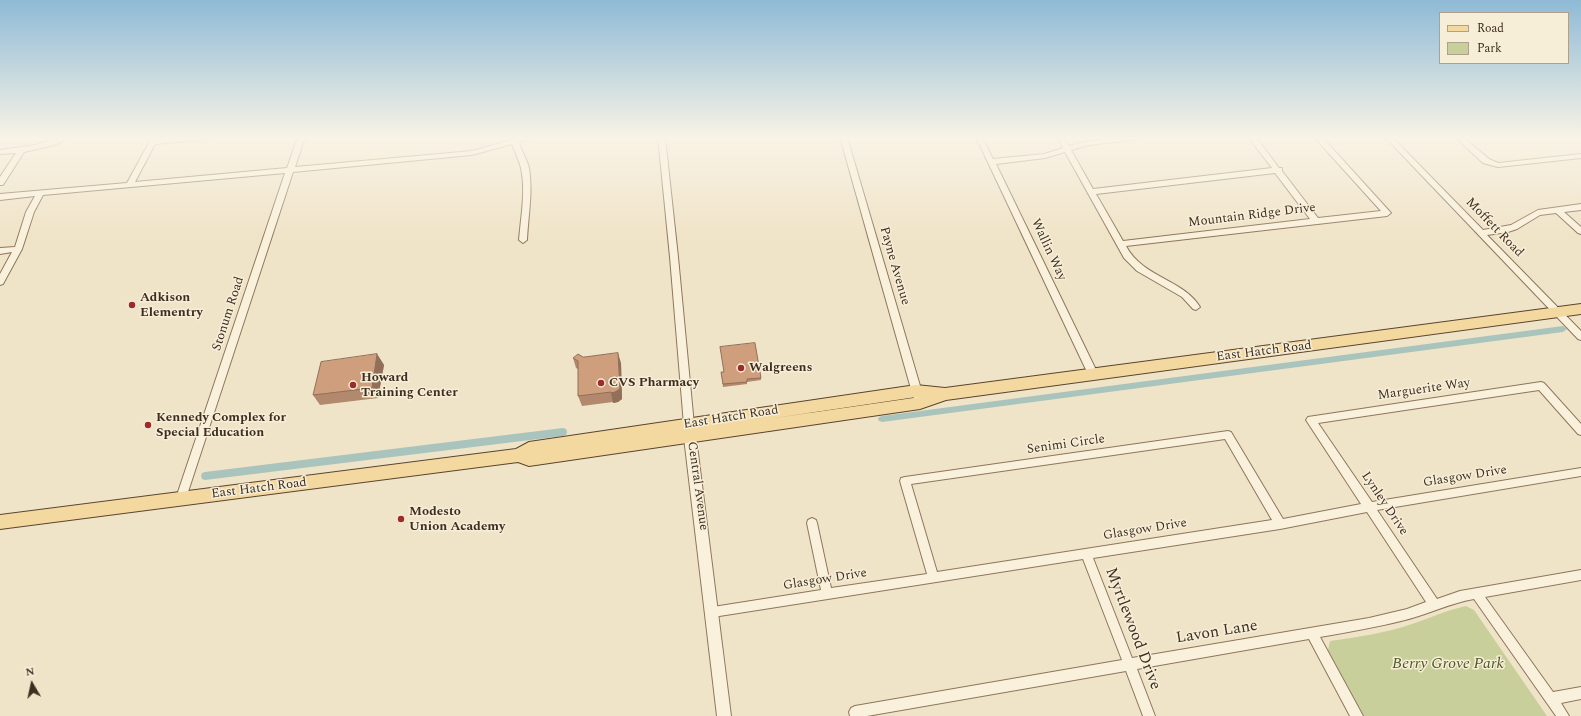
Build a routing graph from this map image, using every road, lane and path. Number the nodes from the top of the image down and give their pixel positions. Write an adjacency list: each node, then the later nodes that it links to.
1 (8, 170): 14 (street)
2 (138, 170): 15 (street)
3 (286, 170): 15 (street)
4 (290, 170): 39 (street, Stonum Road)
5 (524, 170): 24 (street)
6 (665, 170): 36 (street, Central Avenue)
7 (853, 170): 34 (street, Payne Avenue)
8 (996, 170): 33 (street, Wallin Way)
9 (1079, 170): 16 (street)
10 (1275, 170): 16 (street)
11 (1279, 170): 21 (street)
12 (1348, 170): 21 (street, Mountain Ridge Drive)
13 (1422, 170): 23 (street, Moffett Road)
14 (0, 183)
15 (130, 185): 17 (street)
16 (1092, 192): 25 (street)
17 (41, 193): 18 (street); 26 (street)
18 (0, 197)
19 (1581, 207): 20 (street)
20 (1557, 210): 22 (street); 23 (street)
21 (1316, 221): 25 (street, Mountain Ridge Drive)
22 (1581, 231)
23 (1481, 233): 31 (street, Moffett Road)
24 (523, 240)
25 (1121, 244): 29 (street)
26 (18, 249): 27 (street); 28 (street)
27 (0, 251)
28 (0, 282)
29 (1196, 306)
30 (1581, 309): 31 (main road, East Hatch Road)
31 (1558, 312): 32 (street, Moffett Road); 33 (main road, East Hatch Road)
32 (1581, 337)
33 (1093, 374): 34 (main road, East Hatch Road)
34 (918, 397): 36 (main road, East Hatch Road)
35 (1311, 420): 37 (street, Marguerite Way); 40 (street, Lynley Drive)
36 (689, 430): 39 (main road, East Hatch Road); 50 (street, Central Avenue)
37 (1581, 431)
38 (1581, 472): 40 (street, Glasgow Drive)
39 (181, 498): 41 (main road, East Hatch Road)
40 (1368, 507): 43 (street, Glasgow Drive); 49 (street, Lynley Drive)
41 (0, 522)
42 (812, 523): 48 (street)
43 (1280, 524): 44 (street, Glasgow Drive); 46 (street, Senimi Circle)
44 (1086, 554): 46 (street, Glasgow Drive); 52 (street, Myrtlewood Drive)
45 (1581, 575): 47 (street, Lavon Lane)
46 (933, 577): 48 (street, Glasgow Drive)
47 (1476, 593): 49 (street, Lavon Lane); 54 (street)
48 (827, 594): 50 (street, Glasgow Drive)
49 (1434, 604): 51 (street, Lavon Lane)
50 (713, 612): 56 (street, Central Avenue)
51 (1312, 633): 52 (street, Lavon Lane); 58 (street)
52 (1127, 664): 55 (street, Lavon Lane); 57 (street, Myrtlewood Drive)
53 (1581, 693): 54 (street)
54 (1550, 699): 59 (street)
55 (855, 714)
56 (724, 716)
57 (1148, 716)
58 (1357, 716)
59 (1562, 716)

